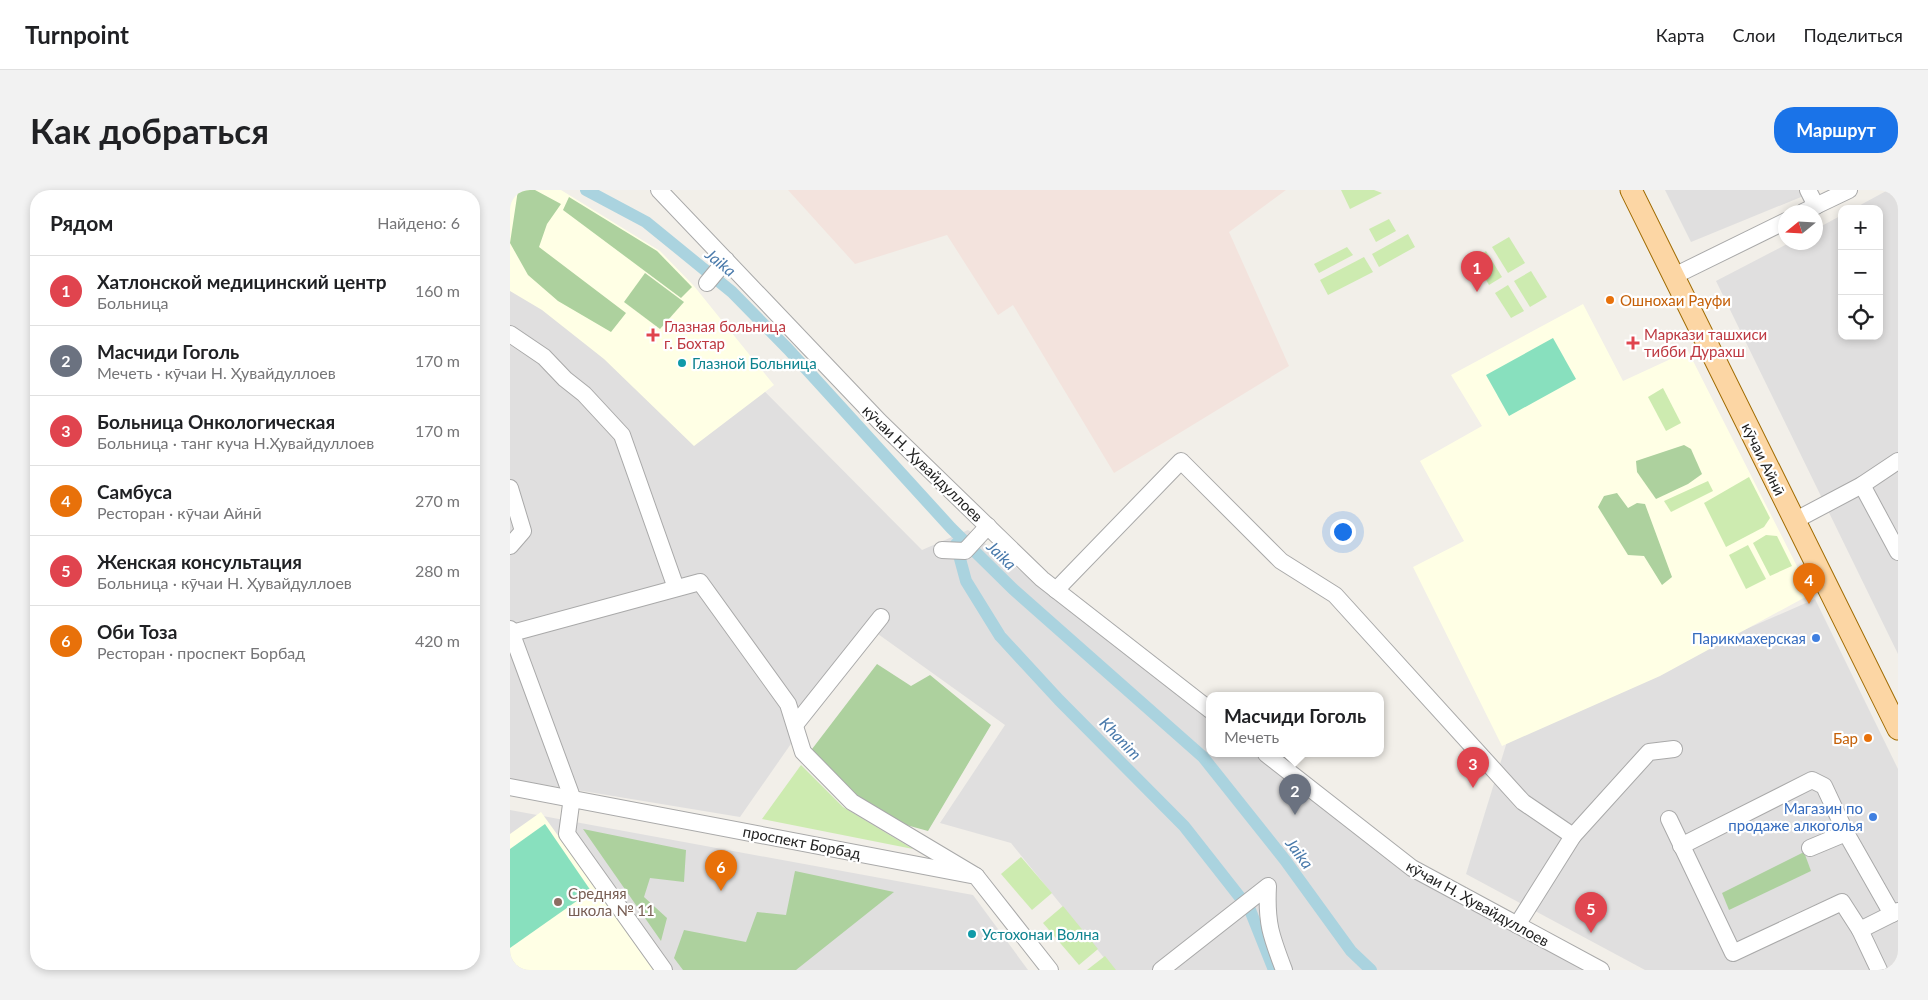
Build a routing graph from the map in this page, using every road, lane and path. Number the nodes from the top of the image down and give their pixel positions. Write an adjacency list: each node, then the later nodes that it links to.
1 (659, 190): 8 (street, кӯчаи Н. Ҳувайдуллоев)
2 (1631, 190): 9 (main road, кӯчаи Айнӣ)
3 (1808, 190): 5 (street)
4 (1849, 190): 6 (street)
5 (1810, 205)
6 (1818, 205)
7 (1778, 225): 9 (street)
8 (726, 260): 10 (street); 16 (street, кӯчаи Н. Ҳувайдуллоев)
9 (1674, 276): 15 (main road, кӯчаи Айнӣ)
10 (707, 283)
11 (510, 334): 20 (street)
12 (1898, 461): 13 (street)
13 (1862, 485): 15 (street); 19 (street)
14 (510, 488): 17 (street)
15 (1794, 521): 26 (main road, кӯчаи Айнӣ)
16 (988, 526): 18 (street); 21 (street, кӯчаи Н. Ҳувайдуллоев)
17 (510, 546)
18 (942, 550)
19 (1898, 552)
20 (676, 588): 23 (street); 25 (street)
21 (1056, 590): 24 (street, кӯчаи Н. Ҳувайдуллоев); 33 (street)
22 (881, 617): 25 (street)
23 (511, 631): 30 (street)
24 (1206, 707)
25 (795, 726): 36 (street)
26 (1898, 729)
27 (1674, 750): 33 (street)
28 (1270, 757): 38 (street, кӯчаи Н. Ҳувайдуллоев)
29 (510, 787): 30 (street, проспект Борбад)
30 (572, 798): 36 (street, проспект Борбад); 40 (street)
31 (1668, 819): 34 (street)
32 (1846, 833): 34 (street); 35 (street); 37 (street)
33 (1573, 836): 38 (street)
34 (1681, 846): 39 (street)
35 (1810, 848)
36 (976, 876): 41 (street)
37 (1895, 912): 39 (street)
38 (1517, 925): 44 (street, кӯчаи Н. Ҳувайдуллоев)
39 (1860, 930): 45 (street)
40 (664, 970)
41 (1050, 970)
42 (1161, 970): 43 (street)
43 (1284, 970)
44 (1601, 970)
45 (1879, 970)

